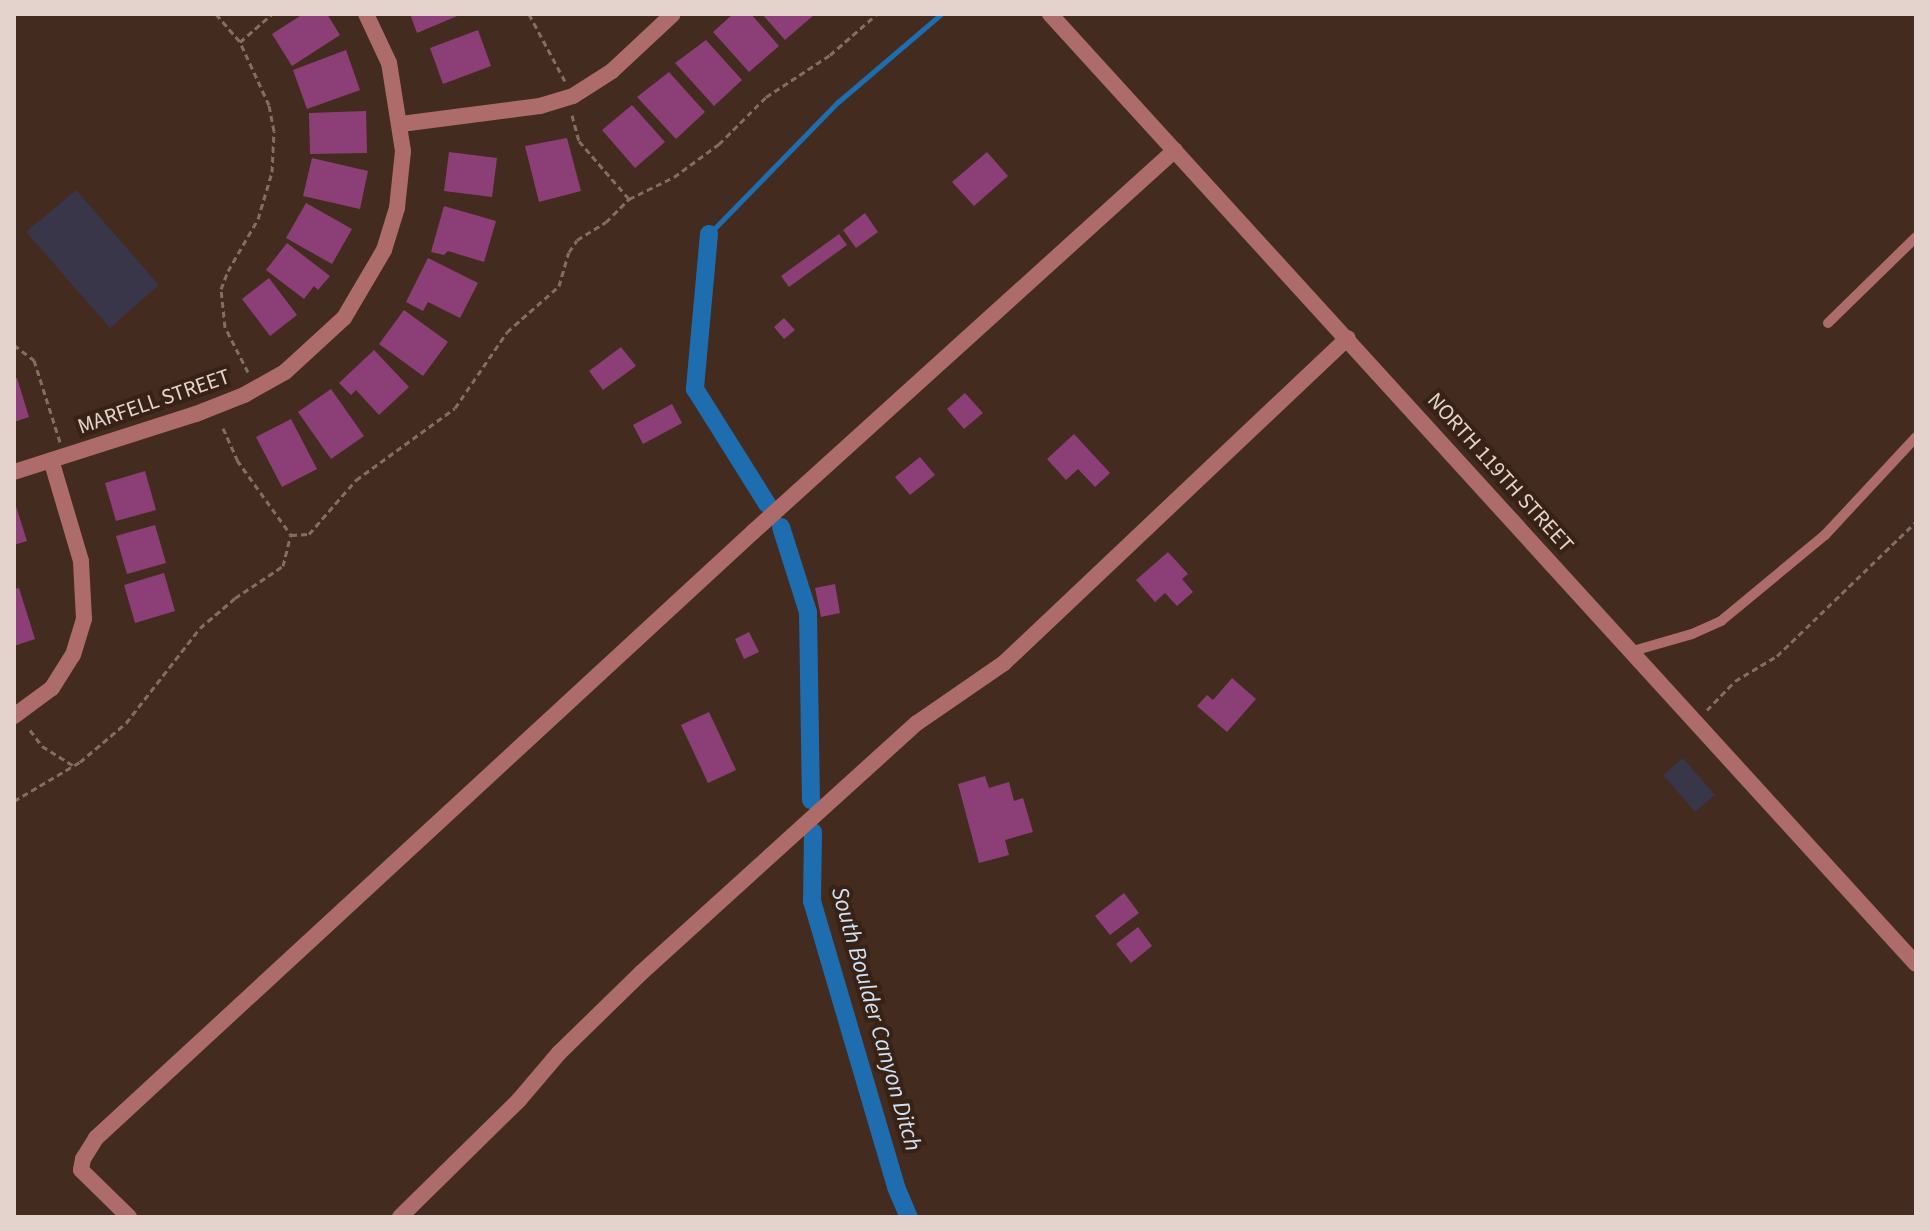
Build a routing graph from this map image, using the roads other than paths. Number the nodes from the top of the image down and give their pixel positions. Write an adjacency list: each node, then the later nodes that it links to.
1 (366, 14): 4 (street, MARFELL STREET)
2 (673, 14): 4 (street)
3 (1050, 14): 5 (street, NORTH 119TH STREET)
4 (401, 124): 10 (street, MARFELL STREET)
5 (1175, 150): 8 (street, NORTH 119TH STREET); 15 (street)
6 (1916, 237): 7 (lane)
7 (1828, 323)
8 (1348, 338): 12 (street, NORTH 119TH STREET); 16 (street)
9 (1916, 437): 12 (lane)
10 (51, 460): 11 (street, MARFELL STREET); 13 (street)
11 (14, 472)
12 (1633, 651): 14 (street, NORTH 119TH STREET)
13 (14, 716)
14 (1916, 964)
15 (129, 1217)
16 (400, 1217)

